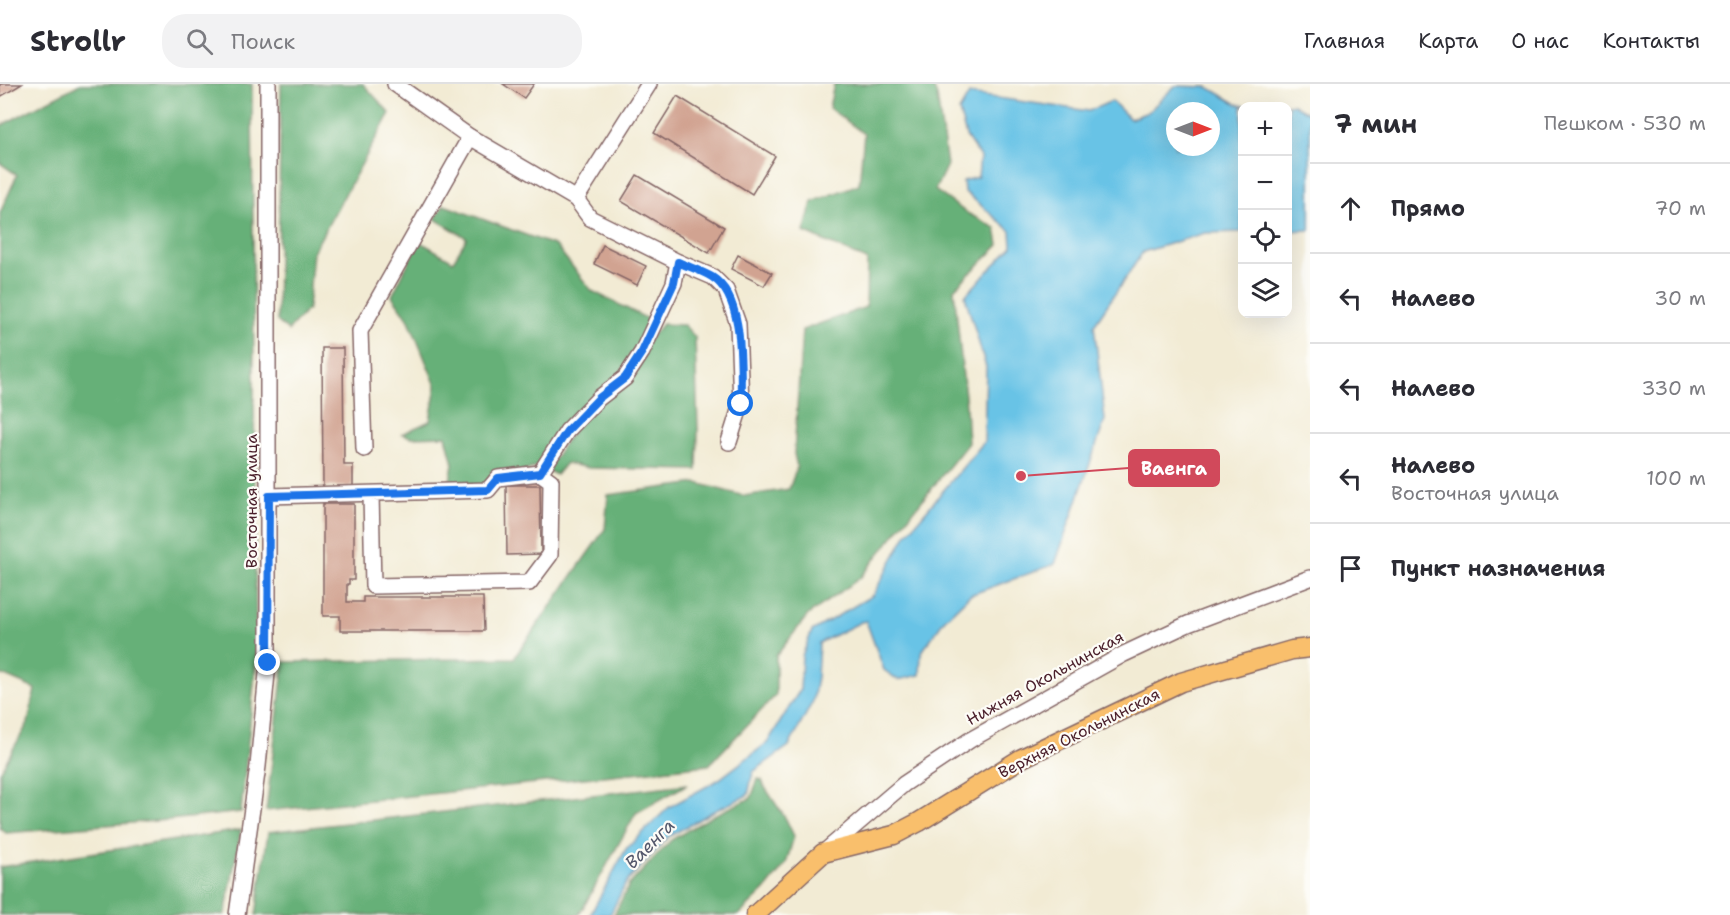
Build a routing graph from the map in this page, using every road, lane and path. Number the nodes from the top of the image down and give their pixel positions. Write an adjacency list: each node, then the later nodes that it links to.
1 (268, 84): 11 (street, Восточная улица)
2 (395, 84): 4 (street)
3 (649, 84): 5 (street)
4 (470, 137): 5 (street); 8 (street)
5 (576, 199): 6 (street)
6 (678, 262): 7 (street); 9 (street)
7 (729, 442)
8 (364, 449)
9 (540, 473): 10 (street); 10 (street)
10 (371, 494): 11 (street)
11 (269, 496): 15 (street, Восточная улица)
12 (1310, 578): 14 (street, Нижняя Окольнинская)
13 (1310, 648): 14 (main road, Верхняя Окольнинская)
14 (823, 853): 16 (main road)
15 (237, 915)
16 (755, 915)

